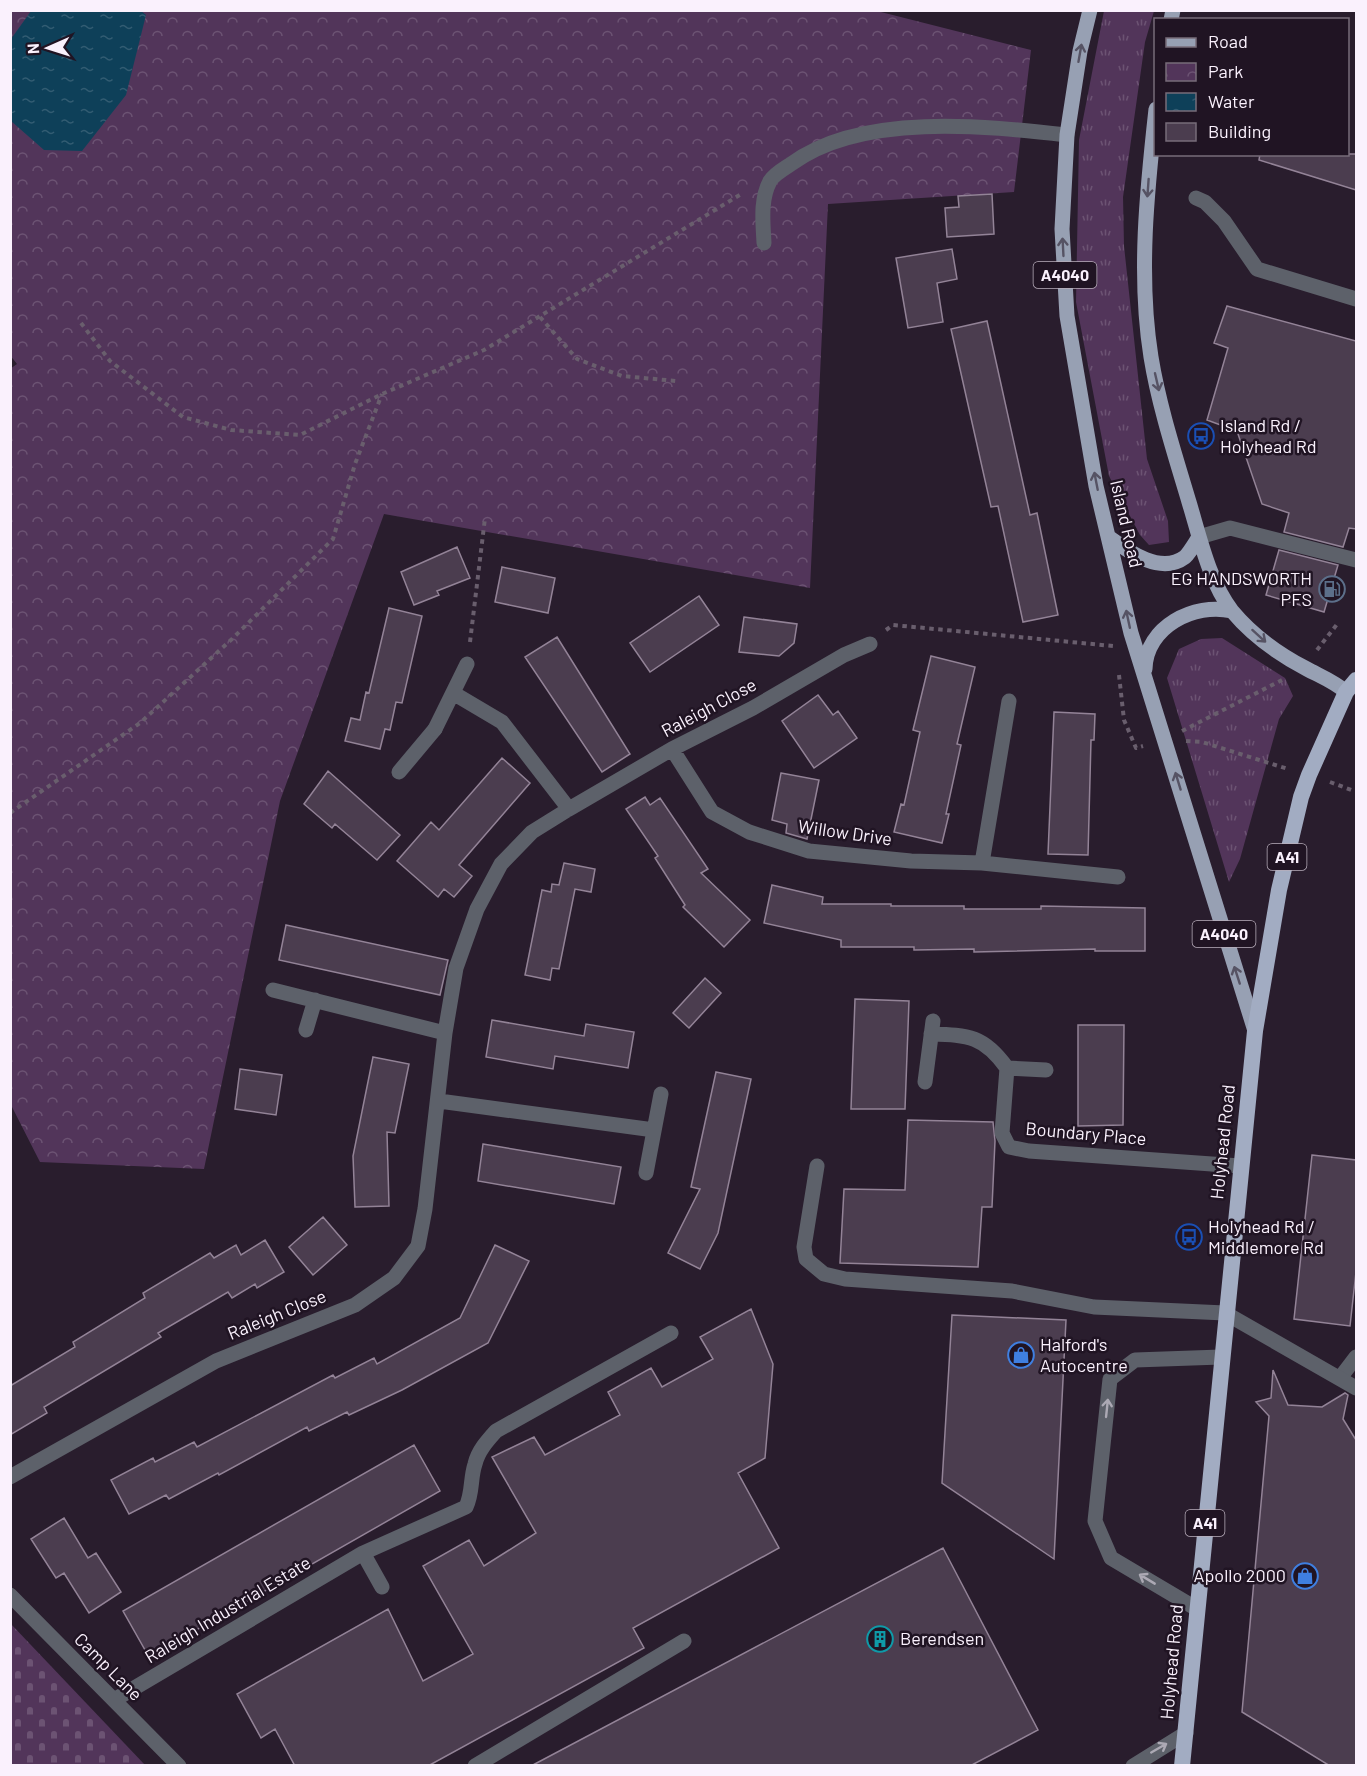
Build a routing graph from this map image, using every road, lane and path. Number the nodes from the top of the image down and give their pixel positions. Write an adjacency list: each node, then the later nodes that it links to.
1 (1090, 10): 3 (main road, Island Road / A4040, one-way to 1)
2 (1154, 120): 13 (main road, one-way to 13)
3 (1067, 135): 4 (street); 14 (main road, Island Road / A4040, one-way to 3)
4 (771, 179): 6 (street); 8 (path)
5 (1196, 198): 7 (street)
6 (764, 243)
7 (1356, 299)
8 (540, 317): 10 (path); 11 (path)
9 (81, 322): 11 (path)
10 (676, 381)
11 (382, 394): 33 (path)
12 (485, 518): 20 (path)
13 (1199, 537): 14 (main road); 15 (street); 16 (main road)
14 (1110, 538): 23 (main road, Island Road / A4040, one-way to 14)
15 (1356, 560)
16 (1232, 611): 22 (main road, one-way to 22); 23 (main road)
17 (1338, 623): 22 (path)
18 (870, 644): 19 (path); 28 (street, Raleigh Close)
19 (1117, 657)
20 (467, 664): 25 (street)
21 (1118, 667): 27 (path)
22 (1304, 668): 24 (main road); 27 (path)
23 (1145, 675): 27 (main road, Island Road / A4040)
24 (1353, 690): 30 (highway, Holyhead Road / A41)
25 (453, 693): 29 (street); 32 (street)
26 (1010, 701): 34 (street)
27 (1165, 740): 30 (path); 39 (main road, Island Road / A4040, one-way to 27)
28 (672, 749): 32 (street, Raleigh Close); 34 (street, Willow Drive)
29 (399, 772)
30 (1309, 775): 31 (path); 39 (highway, Holyhead Road / A41)
31 (1354, 791)
32 (569, 809): 40 (street, Raleigh Close)
33 (10, 813)
34 (982, 863): 35 (street, Willow Drive)
35 (1118, 877)
36 (273, 990): 37 (street)
37 (315, 1000): 38 (street); 40 (street)
38 (306, 1030)
39 (1255, 1031): 48 (highway, Holyhead Road / A41)
40 (445, 1033): 45 (street, Raleigh Close)
41 (1007, 1068): 42 (street); 43 (street); 48 (street, Boundary Place)
42 (1046, 1070)
43 (925, 1082)
44 (661, 1094): 46 (street)
45 (439, 1101): 46 (street); 56 (street, Raleigh Close)
46 (654, 1130): 49 (street)
47 (817, 1166): 50 (street)
48 (1240, 1166): 50 (highway, Holyhead Road / A41)
49 (646, 1173)
50 (1226, 1313): 52 (highway, Holyhead Road / A41); 54 (street)
51 (671, 1333): 57 (street, Raleigh Industrial Estate)
52 (1221, 1357): 60 (highway, Holyhead Road / A41); 60 (street, one-way to 52)
53 (1356, 1357): 54 (street)
54 (1340, 1378): 55 (street)
55 (1356, 1388)
56 (10, 1477)
57 (363, 1553): 58 (street); 62 (street, Raleigh Industrial Estate)
58 (382, 1587)
59 (10, 1594): 62 (street, Camp Lane)
60 (1197, 1609): 63 (highway, Holyhead Road / A41)
61 (684, 1641): 65 (street)
62 (114, 1700): 64 (street, Camp Lane)
63 (1185, 1733): 66 (street, one-way to 63); 67 (highway, A41)
64 (179, 1766)
65 (475, 1766)
66 (1133, 1766)
67 (1182, 1766)

